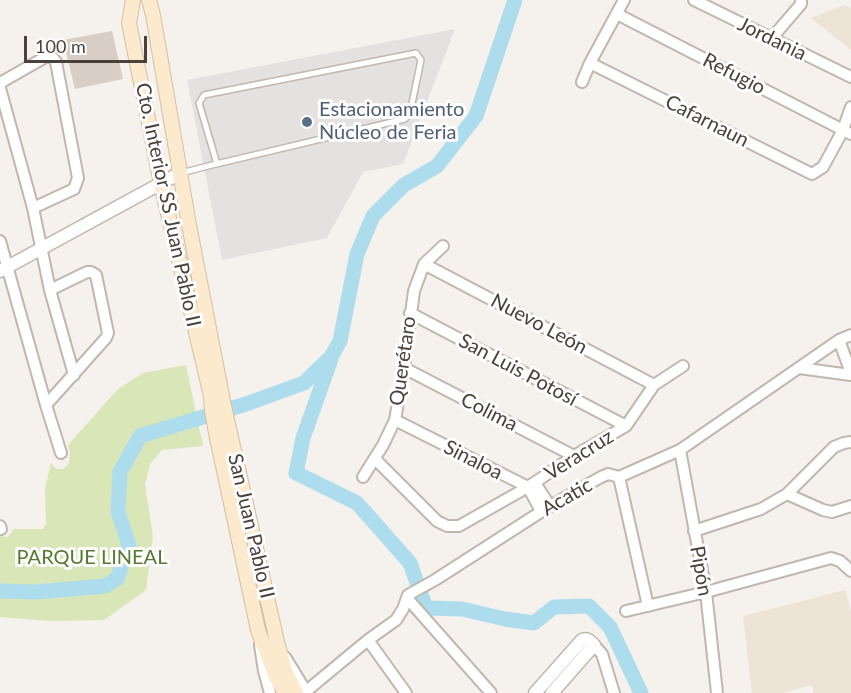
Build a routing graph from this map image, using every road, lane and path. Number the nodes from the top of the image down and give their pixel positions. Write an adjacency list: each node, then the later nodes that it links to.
1 (133, 0): 17 (main road, Cto. Interior SS Juan Pablo II)
2 (149, 0): 16 (main road, Cto. Interior SS Juan Pablo II)
3 (624, 0): 6 (street)
4 (694, 0): 7 (street, Jordania)
5 (801, 2): 7 (street)
6 (617, 14): 8 (street); 14 (street, Refugio)
7 (771, 39): 9 (street, Jordania)
8 (590, 63): 11 (street); 14 (street, Cafarnaun)
9 (851, 77)
10 (0, 82): 18 (street)
11 (582, 82)
12 (0, 88): 18 (street)
13 (851, 107): 14 (street)
14 (847, 132)
15 (217, 164): 15 (lane); 16 (lane)
16 (180, 173): 17 (street); 35 (main road, Cto. Interior SS Juan Pablo II)
17 (161, 184): 21 (street); 35 (main road, Cto. Interior SS Juan Pablo II)
18 (33, 208): 21 (street)
19 (0, 241): 23 (street)
20 (443, 246): 22 (street, Querétaro)
21 (41, 250): 23 (street); 24 (street)
22 (424, 264): 25 (street, Querétaro); 33 (street, Nuevo León)
23 (3, 270): 34 (street)
24 (50, 290): 32 (street); 32 (street)
25 (410, 313): 29 (street, Querétaro); 37 (street, San Luis Potosí)
26 (851, 336): 27 (street, Acatic)
27 (839, 340): 30 (street, Acatic); 31 (street)
28 (683, 366): 33 (street, Veracruz)
29 (405, 368): 36 (street, Querétaro); 42 (street, Colima)
30 (798, 368): 31 (street); 40 (street, Acatic)
31 (851, 374)
32 (74, 375): 34 (street)
33 (654, 385): 37 (street, Veracruz)
34 (46, 405): 41 (street)
35 (218, 408): 38 (main road, San Juan Pablo II)
36 (395, 420): 43 (street, Querétaro); 46 (street, Sinaloa)
37 (626, 426): 42 (street, Veracruz)
38 (223, 432): 56 (main road, San Juan Pablo II); 63 (main road, San Juan Pablo II)
39 (851, 442): 47 (street)
40 (680, 450): 45 (street, Acatic); 50 (street, Pipón)
41 (61, 453)
42 (574, 456): 46 (street, Veracruz)
43 (375, 459): 44 (street, Querétaro); 46 (street, Veracruz)
44 (363, 477)
45 (619, 477): 49 (street, Acatic); 54 (street)
46 (531, 485): 49 (street)
47 (787, 494): 48 (street); 50 (street)
48 (851, 506)
49 (546, 509): 53 (street, Acatic)
50 (694, 531): 52 (street, Pipón)
51 (851, 571): 52 (street)
52 (706, 592): 54 (street); 69 (street, Pipón)
53 (408, 597): 57 (street, Acatic); 65 (street)
54 (648, 606): 55 (street)
55 (626, 611)
56 (258, 630): 59 (street, San Juan Pablo II); 62 (main road, San Juan Pablo II)
57 (368, 640): 63 (street, Acatic); 64 (street)
58 (594, 645): 66 (street); 67 (street); 68 (street)
59 (261, 653): 60 (street, San Juan Pablo II); 61 (street)
60 (270, 693)
61 (276, 693)
62 (285, 693)
63 (303, 693)
64 (406, 693)
65 (491, 693)
66 (535, 693)
67 (552, 693)
68 (614, 693)
69 (717, 693)

